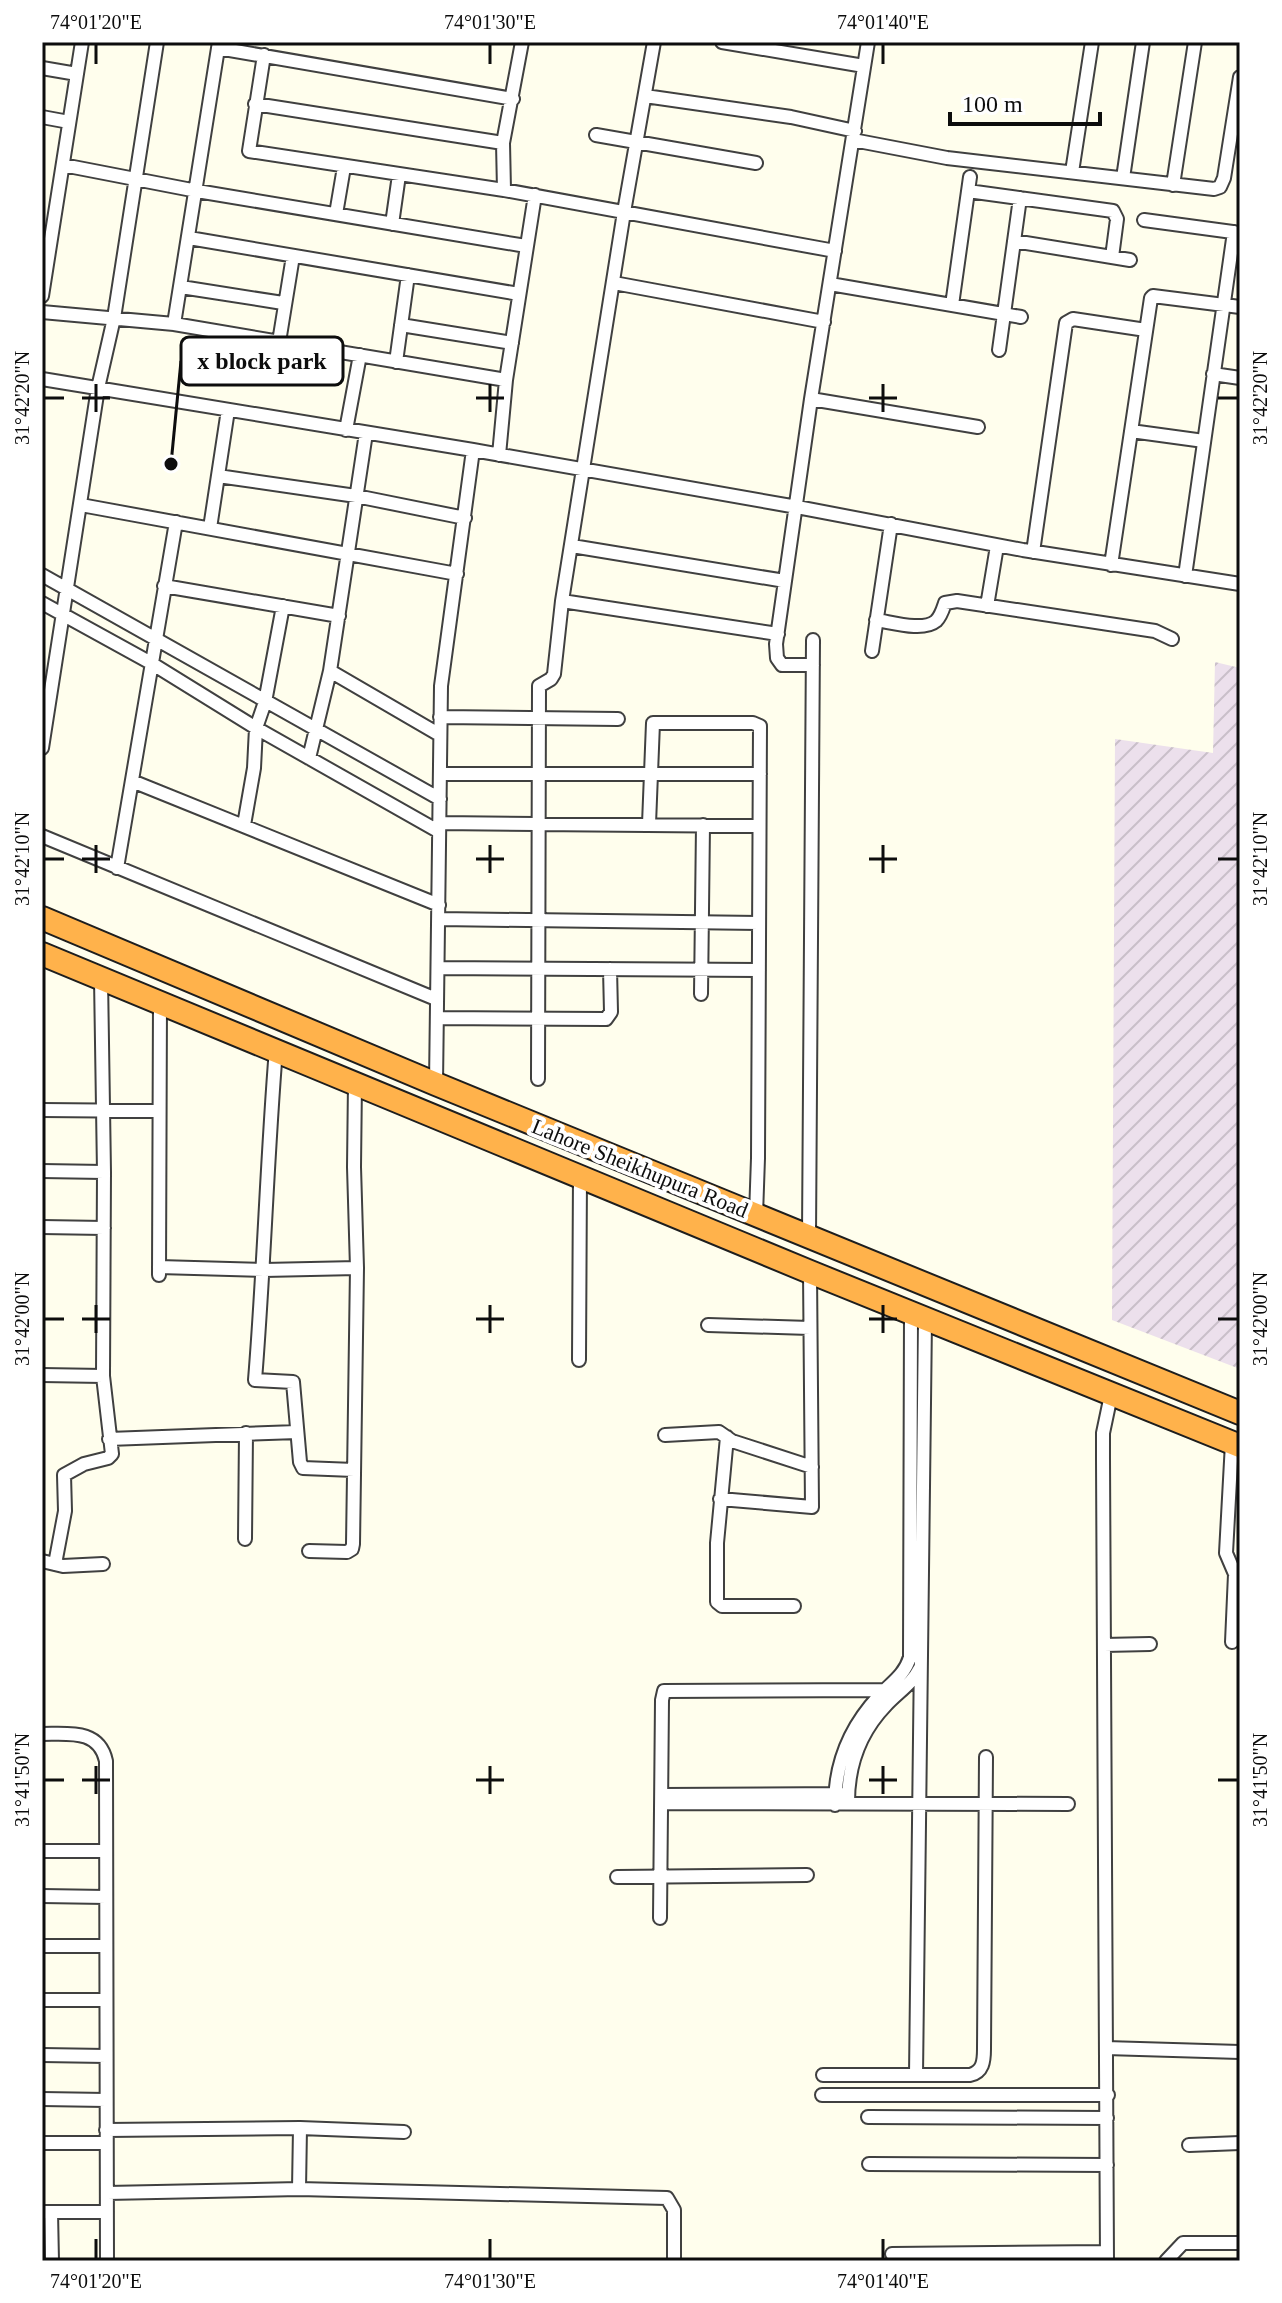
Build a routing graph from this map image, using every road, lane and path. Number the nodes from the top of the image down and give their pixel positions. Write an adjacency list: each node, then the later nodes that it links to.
1 (82, 42): 14 (street)
2 (157, 42): 32 (street)
3 (522, 42): 17 (street)
4 (654, 42): 16 (street)
5 (722, 42): 12 (street)
6 (868, 42): 12 (street)
7 (1092, 42): 28 (street)
8 (1143, 42): 31 (street)
9 (1195, 42): 33 (street)
10 (218, 45): 11 (street); 35 (street)
11 (264, 55): 17 (street); 18 (street)
12 (864, 66): 22 (street)
13 (42, 68): 14 (street)
14 (77, 74): 20 (street)
15 (1240, 77): 33 (street)
16 (645, 96): 22 (street); 23 (street)
17 (513, 99): 24 (street)
18 (255, 104): 24 (street); 27 (street)
19 (42, 117): 20 (street)
20 (69, 122): 26 (street)
21 (596, 135): 23 (street)
22 (854, 136): 28 (street); 48 (street)
23 (638, 142): 25 (street); 40 (street)
24 (503, 143): 34 (street)
25 (756, 163)
26 (63, 165): 32 (street); 39 (street)
27 (344, 167): 29 (street); 41 (street)
28 (1072, 172): 31 (street)
29 (399, 175): 34 (street); 43 (street)
30 (970, 177): 36 (street)
31 (1123, 178): 33 (street)
32 (135, 179): 35 (street); 66 (street)
33 (1173, 185)
34 (504, 190): 37 (street)
35 (197, 191): 41 (street); 45 (street)
36 (968, 191): 38 (street); 60 (street)
37 (535, 195): 40 (street); 47 (street)
38 (1020, 198): 46 (street); 50 (street)
39 (48, 211): 51 (street)
40 (624, 212): 48 (street); 54 (street)
41 (336, 214): 43 (street)
42 (1144, 220): 44 (street)
43 (392, 224): 47 (street)
44 (1237, 233): 61 (street)
45 (189, 238): 49 (street); 56 (street)
46 (1014, 241): 50 (street); 64 (street)
47 (526, 246): 57 (street)
48 (835, 251): 55 (street)
49 (293, 256): 53 (street); 59 (street)
50 (1112, 257): 52 (street)
51 (44, 260): 58 (street)
52 (1130, 260)
53 (408, 275): 57 (street); 69 (street)
54 (614, 283): 67 (street); 90 (street)
55 (830, 284): 60 (street); 67 (street)
56 (181, 287): 59 (street); 68 (street)
57 (519, 294): 72 (street)
58 (42, 296)
59 (283, 303): 71 (street)
60 (952, 305): 64 (street)
61 (1223, 305): 62 (street); 70 (street); 76 (street)
62 (1240, 307)
63 (42, 312): 66 (street)
64 (1004, 314): 65 (street); 73 (street)
65 (1021, 317)
66 (114, 318): 68 (street); 80 (street)
67 (824, 322): 81 (street)
68 (174, 324): 71 (street)
69 (401, 325): 72 (street); 75 (street)
70 (1146, 330): 85 (street); 101 (street)
71 (279, 342): 74 (street)
72 (512, 343): 79 (street)
73 (999, 350)
74 (360, 355): 75 (street); 84 (street)
75 (396, 362): 79 (street)
76 (1213, 374): 77 (street); 87 (street)
77 (1240, 378)
78 (42, 379): 80 (street)
79 (506, 380): 89 (street)
80 (98, 388): 82 (street); 93 (street)
81 (811, 399): 83 (street); 94 (street)
82 (228, 410): 84 (street); 91 (street)
83 (978, 427)
84 (346, 430): 86 (street)
85 (1131, 431): 87 (street); 103 (street)
86 (366, 433): 88 (street); 92 (street)
87 (1204, 441): 106 (street)
88 (473, 450): 89 (street); 95 (street)
89 (499, 455): 90 (street)
90 (584, 469): 94 (street); 99 (street)
91 (218, 476): 92 (street); 98 (street)
92 (356, 496): 95 (street); 102 (street)
93 (81, 505): 96 (street); 110 (street)
94 (797, 507): 97 (street); 107 (street)
95 (465, 518): 104 (street)
96 (176, 522): 98 (street); 109 (street)
97 (891, 524): 100 (street); 117 (street)
98 (210, 528): 102 (street)
99 (572, 546): 107 (street); 111 (street)
100 (997, 546): 101 (street); 114 (street)
101 (1033, 552): 103 (street)
102 (348, 554): 104 (street); 116 (street)
103 (1111, 565): 106 (street)
104 (457, 574): 127 (street)
105 (42, 575): 110 (street)
106 (1185, 576): 108 (street)
107 (785, 581): 118 (street)
108 (1240, 584)
109 (164, 586): 113 (street); 119 (street)
110 (68, 589): 115 (street); 119 (street)
111 (562, 601): 118 (street); 128 (street)
112 (42, 603): 115 (street)
113 (283, 606): 116 (street); 126 (street)
114 (987, 606): 117 (street); 120 (street)
115 (63, 615): 123 (street); 131 (street)
116 (339, 616): 125 (street)
117 (876, 620): 122 (street)
118 (778, 634): 124 (street)
119 (156, 637): 123 (street); 126 (street)
120 (1172, 639)
121 (813, 640): 124 (street)
122 (872, 651)
123 (151, 663): 130 (street); 140 (street)
124 (813, 665): 181 (street)
125 (330, 671): 132 (street); 133 (street)
126 (265, 702): 130 (street); 132 (street)
127 (440, 717): 128 (street); 133 (street)
128 (540, 719): 129 (street); 136 (street)
129 (618, 719)
130 (256, 728): 135 (street); 144 (street)
131 (44, 730): 134 (street)
132 (317, 731): 135 (street); 141 (street)
133 (440, 735): 137 (street)
134 (42, 747)
135 (309, 758): 147 (street)
136 (541, 773): 137 (street); 138 (street); 142 (street)
137 (440, 774): 141 (street)
138 (650, 774): 139 (street); 139 (street); 143 (street)
139 (760, 774): 146 (street)
140 (132, 781): 144 (street); 149 (street)
141 (440, 799): 147 (street)
142 (540, 823): 143 (street); 147 (street); 153 (street)
143 (649, 824): 145 (street)
144 (244, 825): 150 (street)
145 (703, 825): 146 (street); 154 (street)
146 (759, 826): 155 (street)
147 (439, 827): 150 (street)
148 (42, 836): 149 (street)
149 (117, 868): 164 (street)
150 (439, 905): 152 (street)
151 (42, 918): 171 (highway, Lahore Sheikhupura Road)
152 (439, 919): 153 (street); 157 (street)
153 (539, 921): 154 (street); 159 (street)
154 (701, 922): 155 (street); 160 (street)
155 (759, 923): 161 (street)
156 (42, 954): 162 (highway, Lahore Sheikhupura Road)
157 (438, 968): 159 (street); 164 (street)
158 (610, 969): 159 (street); 160 (street); 167 (street)
159 (539, 970): 167 (street)
160 (701, 970): 161 (street); 163 (street)
161 (759, 970): 178 (street)
162 (101, 978): 165 (highway, Lahore Sheikhupura Road); 172 (street)
163 (701, 994)
164 (436, 999): 166 (street)
165 (160, 1001): 168 (highway, Lahore Sheikhupura Road); 174 (street)
166 (437, 1018): 167 (street); 171 (street)
167 (539, 1019): 169 (street)
168 (276, 1049): 170 (highway, Lahore Sheikhupura Road); 183 (street)
169 (538, 1079)
170 (355, 1082): 177 (highway, Lahore Sheikhupura Road); 182 (street)
171 (436, 1084): 178 (highway, Lahore Sheikhupura Road)
172 (102, 1109): 173 (street); 174 (street); 176 (street)
173 (42, 1110)
174 (158, 1111): 183 (street)
175 (42, 1171): 176 (street)
176 (104, 1172): 180 (street)
177 (580, 1175): 184 (highway, Lahore Sheikhupura Road); 188 (street)
178 (756, 1215): 181 (highway, Lahore Sheikhupura Road)
179 (42, 1227): 180 (street)
180 (104, 1228): 190 (street)
181 (809, 1236): 192 (highway, Lahore Sheikhupura Road)
182 (357, 1268): 183 (street); 200 (street)
183 (264, 1270): 193 (street)
184 (810, 1272): 185 (highway, Lahore Sheikhupura Road); 187 (street)
185 (918, 1316): 191 (highway, Lahore Sheikhupura Road); 210 (street); 211 (street)
186 (708, 1325): 187 (street)
187 (810, 1328): 199 (street)
188 (579, 1360)
189 (42, 1375): 190 (street)
190 (103, 1376): 197 (street)
191 (1111, 1395): 198 (highway, Lahore Sheikhupura Road); 209 (street)
192 (1240, 1413)
193 (297, 1432): 194 (street); 200 (street)
194 (246, 1433): 197 (street); 202 (street)
195 (665, 1435): 196 (street)
196 (727, 1437): 199 (street); 201 (street)
197 (109, 1439): 204 (street)
198 (1236, 1445): 207 (street)
199 (812, 1467): 201 (street)
200 (354, 1470): 203 (street)
201 (720, 1499): 206 (street)
202 (245, 1539)
203 (309, 1551)
204 (48, 1562): 205 (street)
205 (103, 1564)
206 (794, 1606)
207 (1232, 1642)
208 (1150, 1644): 209 (street)
209 (1104, 1645): 231 (street)
210 (921, 1665): 215 (street); 216 (street)
211 (884, 1690): 214 (street); 215 (street)
212 (42, 1734): 220 (street)
213 (986, 1757): 217 (street)
214 (662, 1799): 215 (street); 222 (street)
215 (842, 1800): 216 (street)
216 (919, 1804): 217 (street); 236 (street)
217 (986, 1804): 218 (street); 236 (street)
218 (1068, 1804)
219 (42, 1851): 220 (street)
220 (106, 1851): 225 (street)
221 (807, 1875): 222 (street)
222 (661, 1876): 223 (street); 226 (street)
223 (617, 1877)
224 (42, 1896): 225 (street)
225 (106, 1897): 228 (street)
226 (660, 1918)
227 (42, 1946): 228 (street)
228 (106, 1946): 230 (street)
229 (42, 2000): 230 (street)
230 (106, 2000): 234 (street)
231 (1106, 2048): 232 (street); 238 (street)
232 (1240, 2052)
233 (42, 2055): 234 (street)
234 (106, 2056): 240 (street)
235 (823, 2075): 236 (street)
236 (916, 2075)
237 (822, 2095): 238 (street)
238 (1108, 2095): 242 (street)
239 (42, 2099): 240 (street)
240 (106, 2100): 245 (street)
241 (868, 2117): 242 (street)
242 (1107, 2118): 250 (street)
243 (300, 2128): 244 (street); 245 (street); 251 (street)
244 (404, 2132)
245 (106, 2137): 246 (street); 252 (street)
246 (42, 2143)
247 (1240, 2143): 248 (street)
248 (1189, 2145)
249 (869, 2164): 250 (street)
250 (1107, 2165): 257 (street)
251 (299, 2189): 252 (street); 260 (street)
252 (107, 2193): 254 (street)
253 (47, 2212): 254 (street); 258 (street)
254 (107, 2212): 259 (street)
255 (1240, 2243): 261 (street)
256 (892, 2254): 257 (street)
257 (1107, 2257)
258 (52, 2261)
259 (107, 2261)
260 (674, 2261)
261 (1166, 2261)

